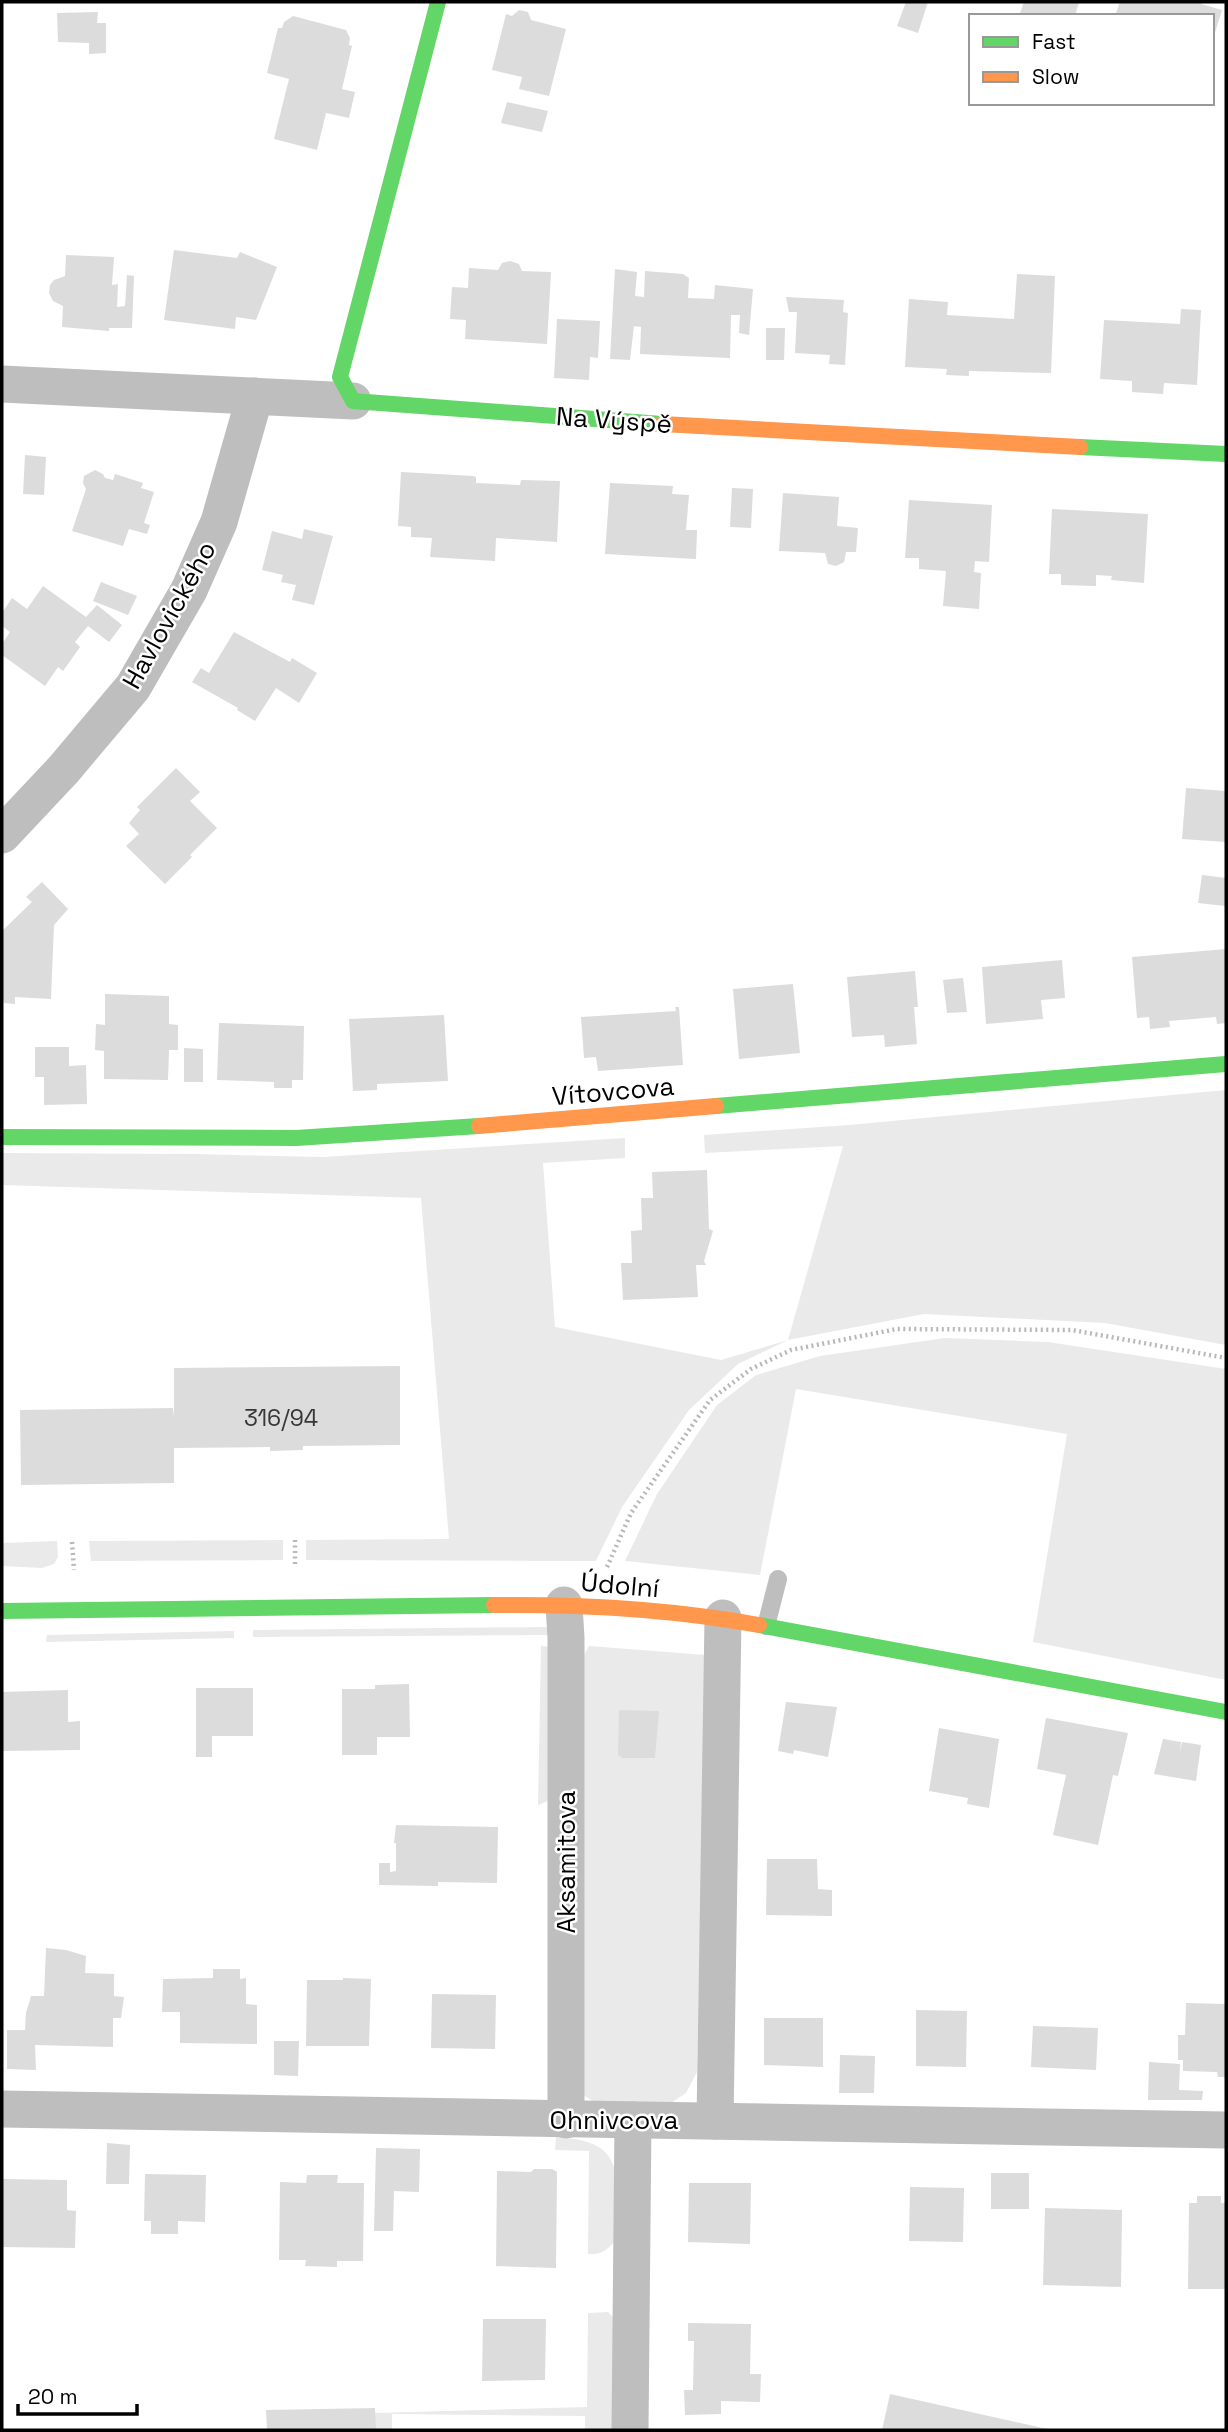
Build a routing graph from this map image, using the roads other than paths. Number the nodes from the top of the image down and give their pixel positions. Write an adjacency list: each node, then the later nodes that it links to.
1 (438, 2): 4 (street)
2 (2, 384): 3 (street, Na Výspě)
3 (255, 397): 4 (street, Na Výspě); 6 (street, Havlovického)
4 (354, 401): 5 (street, Na Výspě)
5 (1226, 454)
6 (2, 835)
7 (1226, 1064): 8 (street, Vítovcova)
8 (2, 1137)
9 (778, 1579): 13 (lane)
10 (577, 1606): 11 (street, Údolní); 12 (street, Údolní); 16 (street, Aksamitova)
11 (2, 1611)
12 (723, 1618): 13 (street, Údolní); 18 (street)
13 (766, 1626): 14 (street, Údolní)
14 (1226, 1712)
15 (2, 2109): 16 (street, Ohnivcova)
16 (566, 2120): 17 (street, Ohnivcova)
17 (634, 2120): 18 (street, Ohnivcova); 20 (street)
18 (715, 2121): 19 (street, Ohnivcova)
19 (1226, 2130)
20 (630, 2430)

